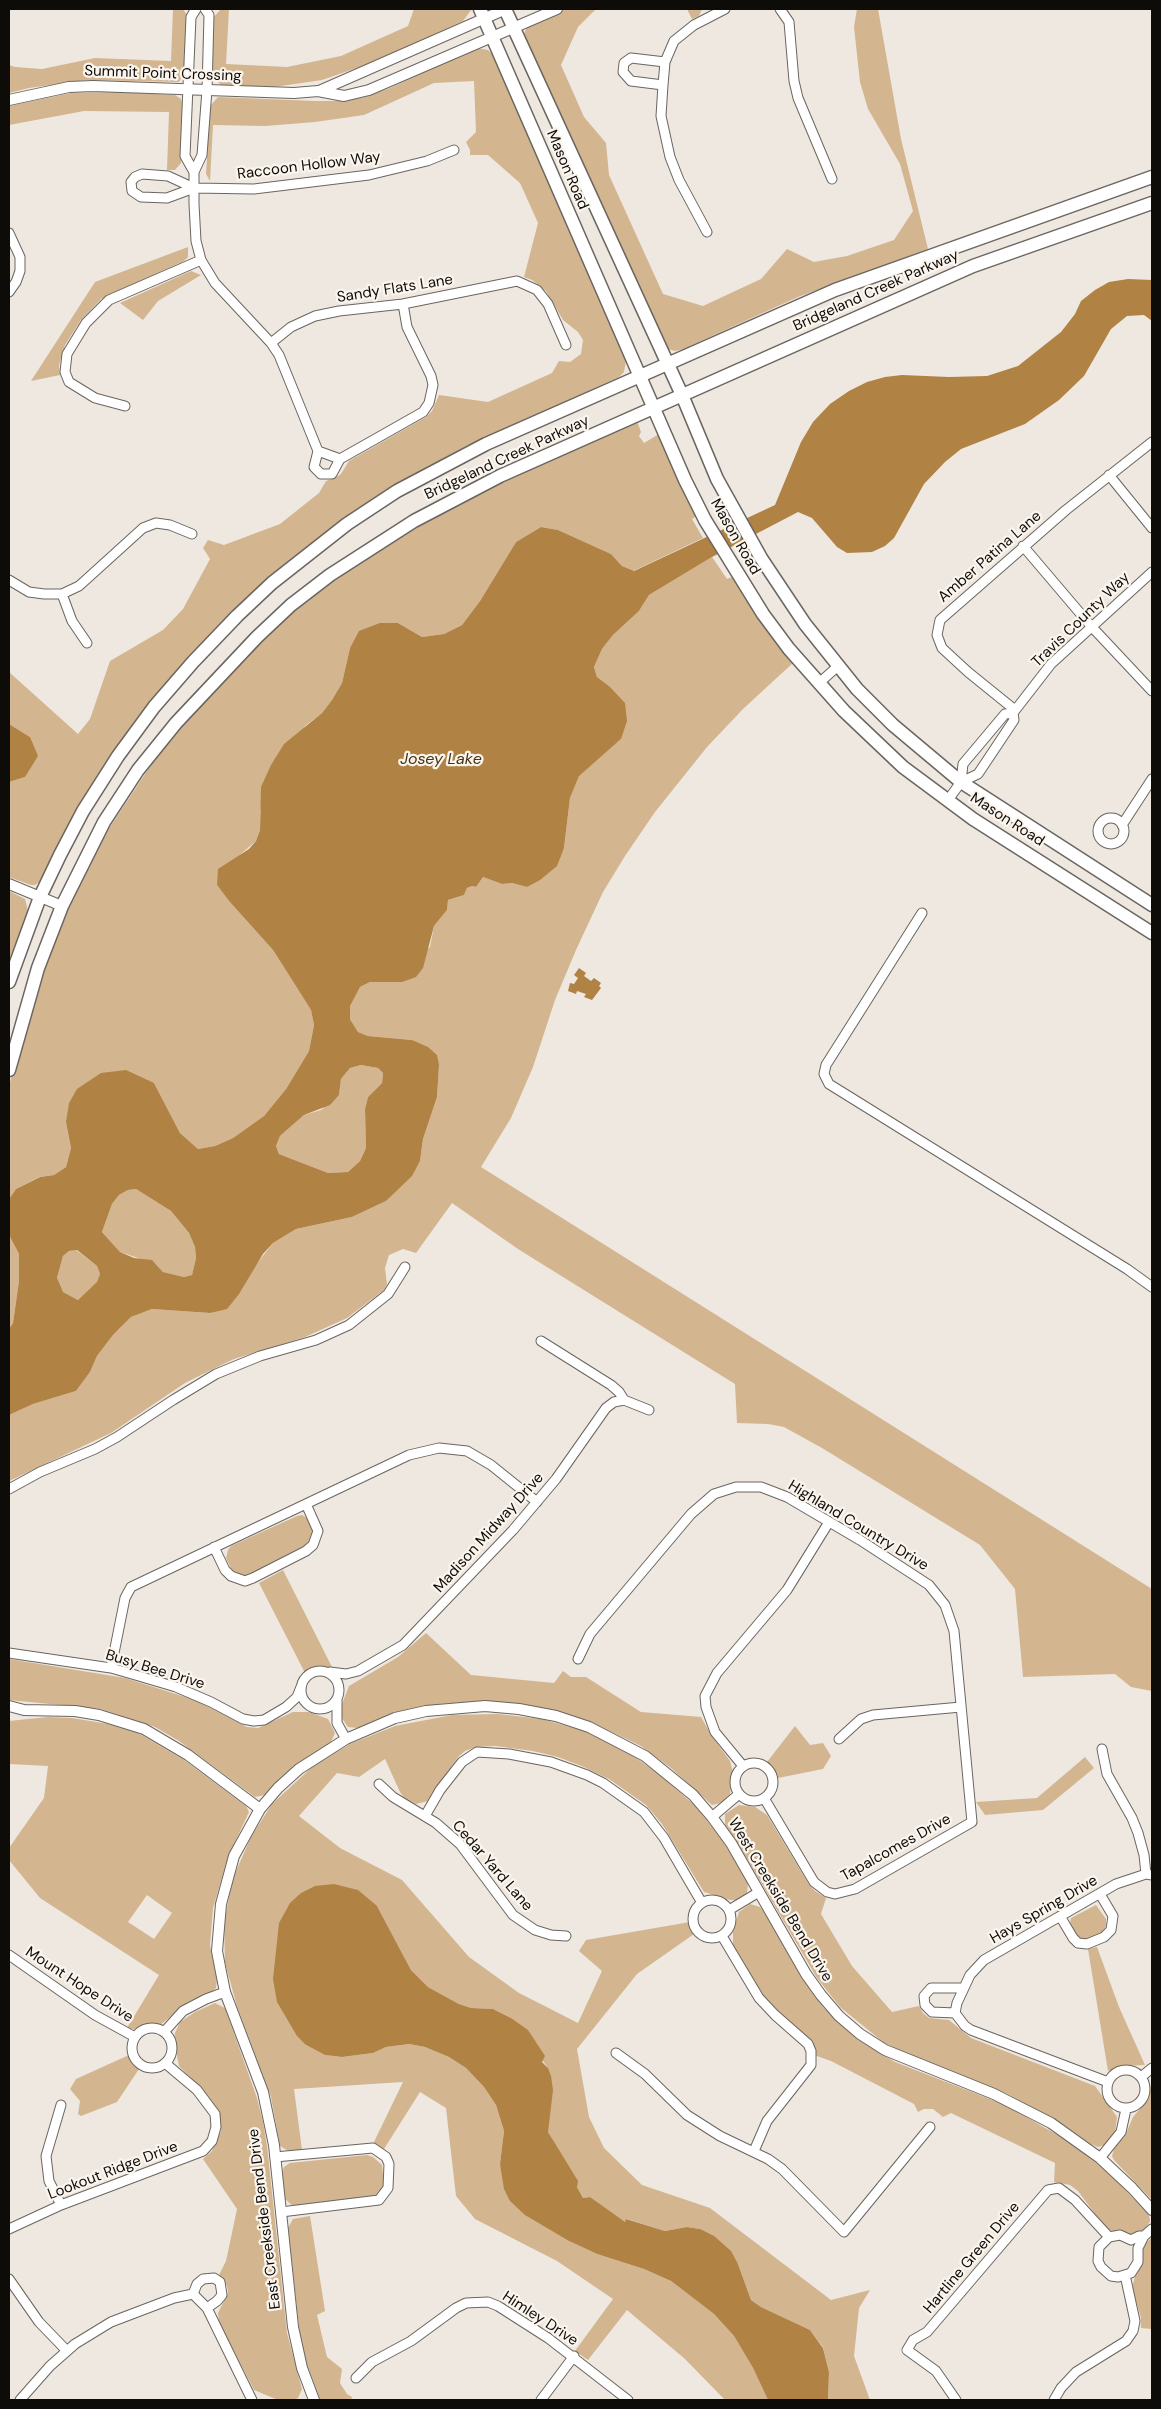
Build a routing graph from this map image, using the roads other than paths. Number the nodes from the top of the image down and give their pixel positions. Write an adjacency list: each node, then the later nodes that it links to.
1 (196, 9): 13 (street)
2 (205, 9): 14 (street)
3 (505, 9): 8 (street, Summit Point Crossing); 9 (main road, Mason Road)
4 (557, 9): 9 (street, Summit Point Crossing)
5 (726, 9): 7 (street)
6 (784, 10): 20 (street)
7 (711, 12): 11 (street)
8 (482, 14): 10 (main road, Mason Road); 15 (street, Summit Point Crossing)
9 (514, 29): 10 (street, Summit Point Crossing); 30 (main road, Mason Road)
10 (493, 38): 15 (street, Summit Point Crossing); 31 (main road, Mason Road)
11 (665, 62): 12 (street); 12 (street)
12 (663, 85): 23 (street)
13 (188, 89): 14 (street, Summit Point Crossing); 16 (street, Summit Point Crossing); 18 (street)
14 (207, 90): 15 (street, Summit Point Crossing); 18 (street)
15 (318, 92)
16 (9, 100)
17 (454, 150): 21 (street, Raccoon Hollow Way)
18 (194, 172): 21 (street)
19 (1152, 177): 30 (main road, Bridgeland Creek Parkway)
20 (832, 179)
21 (194, 188): 21 (street, Raccoon Hollow Way); 25 (street)
22 (1152, 203): 32 (main road, Bridgeland Creek Parkway)
23 (707, 232)
24 (9, 233): 26 (street)
25 (201, 260): 28 (street); 33 (street)
26 (9, 292)
27 (403, 304): 28 (street, Sandy Flats Lane); 29 (street, Sandy Flats Lane); 37 (street)
28 (271, 343): 36 (street)
29 (566, 345)
30 (667, 364): 31 (main road, Bridgeland Creek Parkway); 32 (main road, Mason Road)
31 (639, 376): 34 (main road, Mason Road); 58 (main road, Bridgeland Creek Parkway)
32 (682, 395): 34 (main road, Bridgeland Creek Parkway); 47 (main road, Mason Road)
33 (124, 406)
34 (653, 408): 49 (main road, Mason Road); 60 (main road, Bridgeland Creek Parkway)
35 (1152, 442): 38 (street, Amber Patina Lane)
36 (318, 451): 37 (street); 37 (street)
37 (340, 459)
38 (1109, 475): 39 (street); 41 (street, Amber Patina Lane)
39 (1152, 528)
40 (192, 534): 44 (street)
41 (1023, 546): 45 (street); 52 (street, Amber Patina Lane)
42 (1152, 572): 45 (street, Travis County Way)
43 (9, 580): 44 (street)
44 (62, 594): 46 (street)
45 (1091, 626): 50 (street); 52 (street, Travis County Way)
46 (87, 643)
47 (837, 667): 49 (street); 54 (main road, Mason Road)
48 (1152, 677): 50 (street)
49 (819, 683): 55 (main road, Mason Road)
50 (1144, 684): 51 (street)
51 (1152, 691)
52 (1014, 712): 54 (street, Travis County Way); 54 (street, Travis County Way)
53 (1152, 779): 56 (street)
54 (961, 782): 55 (street); 59 (main road, Mason Road)
55 (948, 800): 62 (main road, Mason Road)
56 (1122, 825)
57 (9, 884): 58 (street)
58 (40, 897): 60 (street); 63 (main road, Bridgeland Creek Parkway)
59 (1152, 905)
60 (62, 906): 64 (main road, Bridgeland Creek Parkway)
61 (922, 913): 66 (street)
62 (1152, 933)
63 (9, 982)
64 (9, 1070)
65 (405, 1267): 70 (street)
66 (1152, 1287)
67 (541, 1341): 68 (street)
68 (624, 1400): 69 (street); 71 (street, Madison Midway Drive)
69 (649, 1410)
70 (9, 1489)
71 (537, 1502): 72 (street); 78 (street, Madison Midway Drive)
72 (306, 1504): 74 (street); 74 (street)
73 (829, 1522): 76 (street, Highland Country Drive); 84 (street, Highland Country Drive); 92 (street)
74 (214, 1547): 77 (street)
75 (9, 1653): 77 (street, Busy Bee Drive)
76 (578, 1659)
77 (111, 1668): 83 (street, Busy Bee Drive)
78 (358, 1671): 79 (street, Madison Midway Drive); 81 (street, Madison Midway Drive)
79 (330, 1672): 80 (street); 81 (street)
80 (301, 1687): 83 (street, Busy Bee Drive); 85 (street)
81 (338, 1696): 85 (street); 88 (street)
82 (9, 1706): 86 (street)
83 (286, 1707): 85 (street)
84 (961, 1707): 89 (street); 99 (street, Highland Country Drive)
85 (314, 1708): 88 (street)
86 (24, 1710): 87 (street); 96 (street)
87 (9, 1714)
88 (337, 1723): 90 (street)
89 (839, 1738)
90 (346, 1739): 96 (street, West Creekside Bend Drive); 98 (street, West Creekside Bend Drive)
91 (1102, 1749): 100 (street)
92 (743, 1766): 94 (street); 95 (street)
93 (379, 1784): 97 (street, Cedar Yard Lane)
94 (739, 1794): 95 (street); 98 (street)
95 (764, 1798): 99 (street, Tapalcomes Drive)
96 (260, 1809): 110 (street, East Creekside Bend Drive)
97 (425, 1816): 103 (street); 106 (street, Cedar Yard Lane)
98 (712, 1817): 101 (street, West Creekside Bend Drive)
99 (972, 1822)
100 (1149, 1874): 102 (street, Hays Spring Drive)
101 (759, 1892): 104 (street); 124 (street, West Creekside Bend Drive)
102 (1100, 1894): 105 (street, Hays Spring Drive); 105 (street)
103 (702, 1903): 104 (street); 107 (street)
104 (729, 1910): 107 (street)
105 (1060, 1916): 109 (street, Hays Spring Drive)
106 (566, 1936)
107 (722, 1936): 122 (street)
108 (9, 1955): 113 (street, Mount Hope Drive)
109 (963, 1988): 111 (street, Hays Spring Drive); 111 (street)
110 (225, 1992): 112 (street); 123 (street, East Creekside Bend Drive)
111 (955, 2013): 118 (street)
112 (164, 2032): 113 (street); 115 (street)
113 (135, 2036): 115 (street)
114 (616, 2053): 122 (street)
115 (165, 2063): 125 (street, Lookout Ridge Drive)
116 (1152, 2068): 117 (street)
117 (1141, 2077): 118 (street); 120 (street)
118 (1108, 2082): 120 (street)
119 (61, 2105): 125 (street)
120 (1126, 2109): 124 (street)
121 (930, 2127): 122 (street)
122 (754, 2151)
123 (275, 2157): 127 (street, East Creekside Bend Drive); 127 (street)
124 (1100, 2158): 126 (street, West Creekside Bend Drive)
125 (60, 2205): 128 (street, Lookout Ridge Drive)
126 (1152, 2210)
127 (281, 2212): 139 (street, East Creekside Bend Drive)
128 (9, 2229)
129 (1152, 2229): 130 (street)
130 (1144, 2236): 131 (street); 132 (street)
131 (1109, 2238): 132 (street); 144 (street, Hartline Green Drive)
132 (1125, 2276): 145 (street)
133 (9, 2280): 136 (street)
134 (192, 2294): 135 (street); 135 (street); 136 (street)
135 (208, 2308): 141 (street)
136 (67, 2351): 140 (street)
137 (574, 2356): 138 (street, Himley Drive); 142 (street); 143 (street, Himley Drive)
138 (356, 2378)
139 (311, 2399)
140 (20, 2400)
141 (252, 2400)
142 (541, 2400)
143 (628, 2400)
144 (956, 2400)
145 (1054, 2400)

